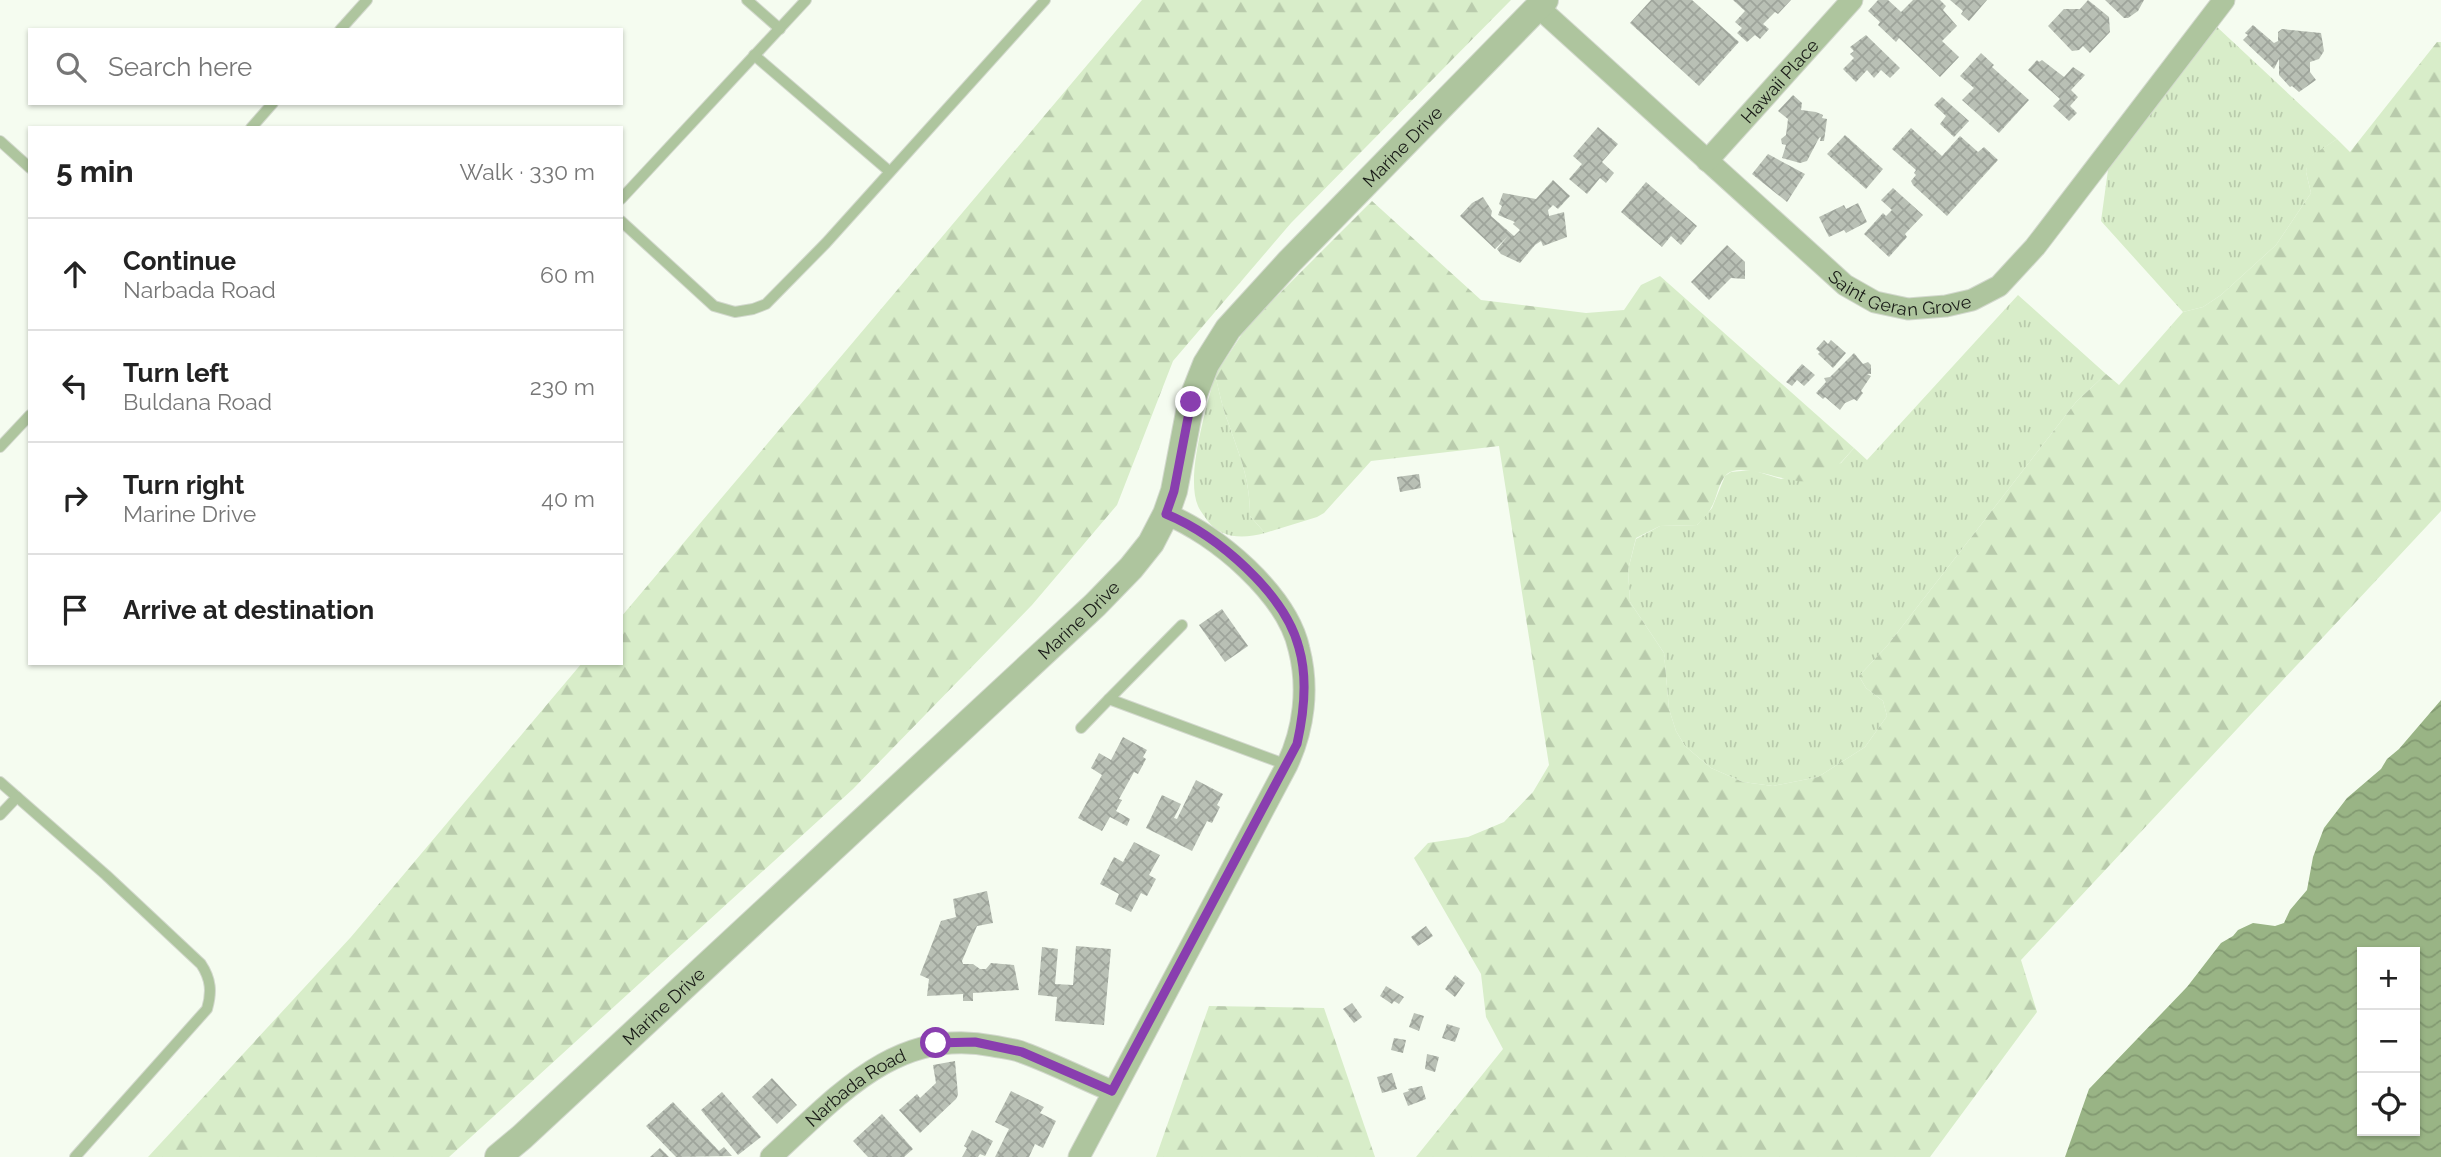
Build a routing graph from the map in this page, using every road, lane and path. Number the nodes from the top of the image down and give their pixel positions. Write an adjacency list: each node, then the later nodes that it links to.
1 (367, 0): 8 (lane)
2 (747, 0): 9 (lane)
3 (806, 0): 9 (lane)
4 (1045, 0): 16 (lane)
5 (1852, 0): 14 (street, Hawaii Place)
6 (2224, 0): 14 (street, Saint Geran Grove)
7 (1541, 4): 14 (street, Saint Geran Grove); 21 (street, Marine Drive)
8 (342, 28)
9 (780, 29): 10 (lane)
10 (754, 55): 16 (lane); 17 (lane)
11 (271, 105): 12 (lane)
12 (253, 126)
13 (0, 141): 15 (lane)
14 (1707, 161)
15 (28, 165)
16 (889, 171): 18 (lane)
17 (623, 197)
18 (623, 223)
19 (28, 417): 20 (lane)
20 (0, 447)
21 (1166, 514): 25 (street); 31 (street, Marine Drive)
22 (1182, 625): 23 (lane)
23 (1109, 699): 24 (lane); 25 (lane)
24 (1081, 728)
25 (1287, 765): 29 (street)
26 (0, 782): 27 (lane)
27 (17, 797): 28 (lane); 30 (lane)
28 (0, 815)
29 (1112, 1091): 32 (street, Narbada Road); 33 (street)
30 (75, 1157)
31 (498, 1157)
32 (771, 1157)
33 (1079, 1157)

